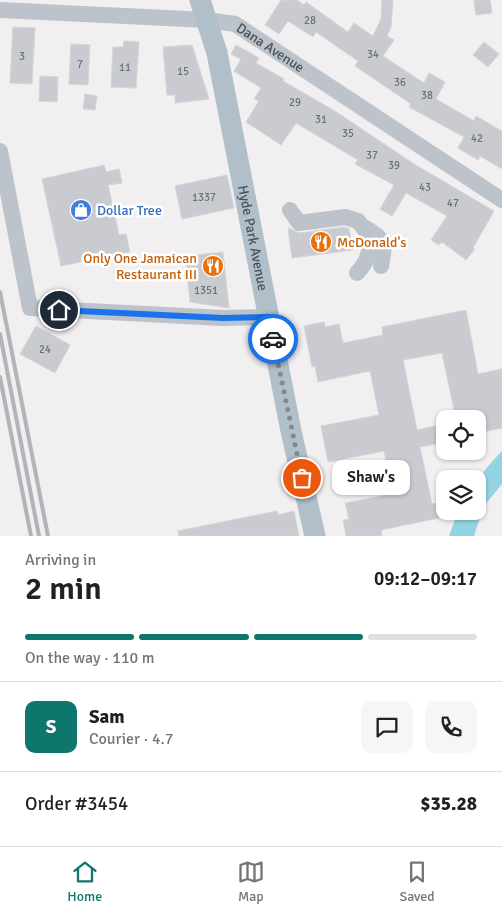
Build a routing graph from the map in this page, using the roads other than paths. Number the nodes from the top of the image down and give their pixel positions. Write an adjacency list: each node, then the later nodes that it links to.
1 (200, 0): 3 (main road, Hyde Park Avenue)
2 (0, 10): 3 (street, Dana Avenue)
3 (208, 20): 5 (street, Dana Avenue); 10 (main road, Hyde Park Avenue)
4 (0, 151): 10 (street)
5 (502, 200)
6 (290, 210): 7 (street)
7 (364, 227): 8 (street); 9 (street)
8 (381, 266)
9 (357, 273)
10 (269, 317): 11 (main road, Hyde Park Avenue)
11 (315, 536)

